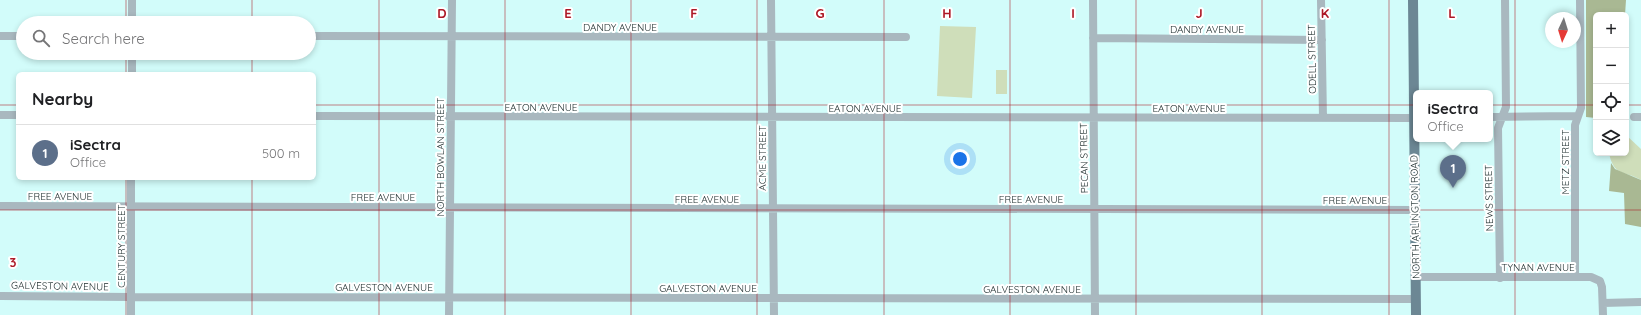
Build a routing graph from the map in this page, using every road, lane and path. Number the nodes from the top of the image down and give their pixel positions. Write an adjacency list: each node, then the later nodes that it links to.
1 (132, 0): 9 (street)
2 (452, 0): 13 (street, NORTH BOWLAN STREET)
3 (771, 0): 15 (street, ACME STREET)
4 (1093, 0): 16 (street, PECAN STREET)
5 (1321, 0): 17 (street, ODELL STREET)
6 (1413, 0): 20 (main road, NORTH ARLINGTON ROAD)
7 (1505, 0): 27 (street, NEWS STREET)
8 (1580, 0): 25 (street, METZ STREET)
9 (132, 16)
10 (0, 36): 11 (street)
11 (16, 36)
12 (316, 36): 13 (street, DANDY AVENUE)
13 (451, 36): 15 (street, DANDY AVENUE); 24 (street, NORTH BOWLAN STREET)
14 (906, 37): 15 (street, DANDY AVENUE)
15 (771, 38): 28 (street, ACME STREET)
16 (1093, 38): 17 (street, DANDY AVENUE); 29 (street, PECAN STREET)
17 (1322, 40): 30 (street, ODELL STREET)
18 (132, 60): 19 (street)
19 (132, 72)
20 (1415, 90)
21 (0, 115): 22 (street)
22 (16, 115)
23 (316, 116): 24 (street, EATON AVENUE)
24 (451, 116): 28 (street, EATON AVENUE); 36 (street, NORTH BOWLAN STREET)
25 (1578, 116): 27 (street); 41 (street, METZ STREET)
26 (1493, 117): 27 (street)
27 (1502, 117): 42 (street, NEWS STREET)
28 (772, 118): 29 (street, EATON AVENUE); 37 (street, ACME STREET)
29 (1094, 118): 30 (street, EATON AVENUE); 38 (street, PECAN STREET)
30 (1323, 118): 31 (street, EATON AVENUE)
31 (1413, 118)
32 (1415, 142): 39 (main road, NORTH ARLINGTON ROAD)
33 (131, 180): 35 (street, CENTURY STREET)
34 (0, 206): 35 (street, FREE AVENUE)
35 (131, 207): 36 (street, FREE AVENUE); 44 (street, CENTURY STREET)
36 (450, 208): 37 (street, FREE AVENUE); 45 (street, NORTH BOWLAN STREET)
37 (773, 209): 38 (street, FREE AVENUE); 46 (street, ACME STREET)
38 (1095, 209): 39 (street, FREE AVENUE); 47 (street, PECAN STREET)
39 (1415, 210): 40 (main road, NORTH ARLINGTON ROAD)
40 (1416, 277): 42 (street, TYNAN AVENUE); 48 (main road, NORTH ARLINGTON ROAD)
41 (1575, 277): 42 (street, TYNAN AVENUE); 50 (street, TYNAN AVENUE)
42 (1500, 278)
43 (0, 296): 44 (street, GALVESTON AVENUE)
44 (131, 297): 45 (street, GALVESTON AVENUE); 51 (street, CENTURY STREET)
45 (449, 297): 46 (street, GALVESTON AVENUE); 52 (street, NORTH BOWLAN STREET)
46 (774, 298): 47 (street, GALVESTON AVENUE); 53 (street, ACME STREET)
47 (1095, 299): 48 (street, GALVESTON AVENUE); 54 (street, PECAN STREET)
48 (1416, 299): 55 (main road, NORTH ARLINGTON ROAD)
49 (1641, 302): 50 (street)
50 (1603, 303): 56 (street)
51 (131, 315)
52 (449, 315)
53 (774, 315)
54 (1095, 315)
55 (1416, 315)
56 (1603, 315)

